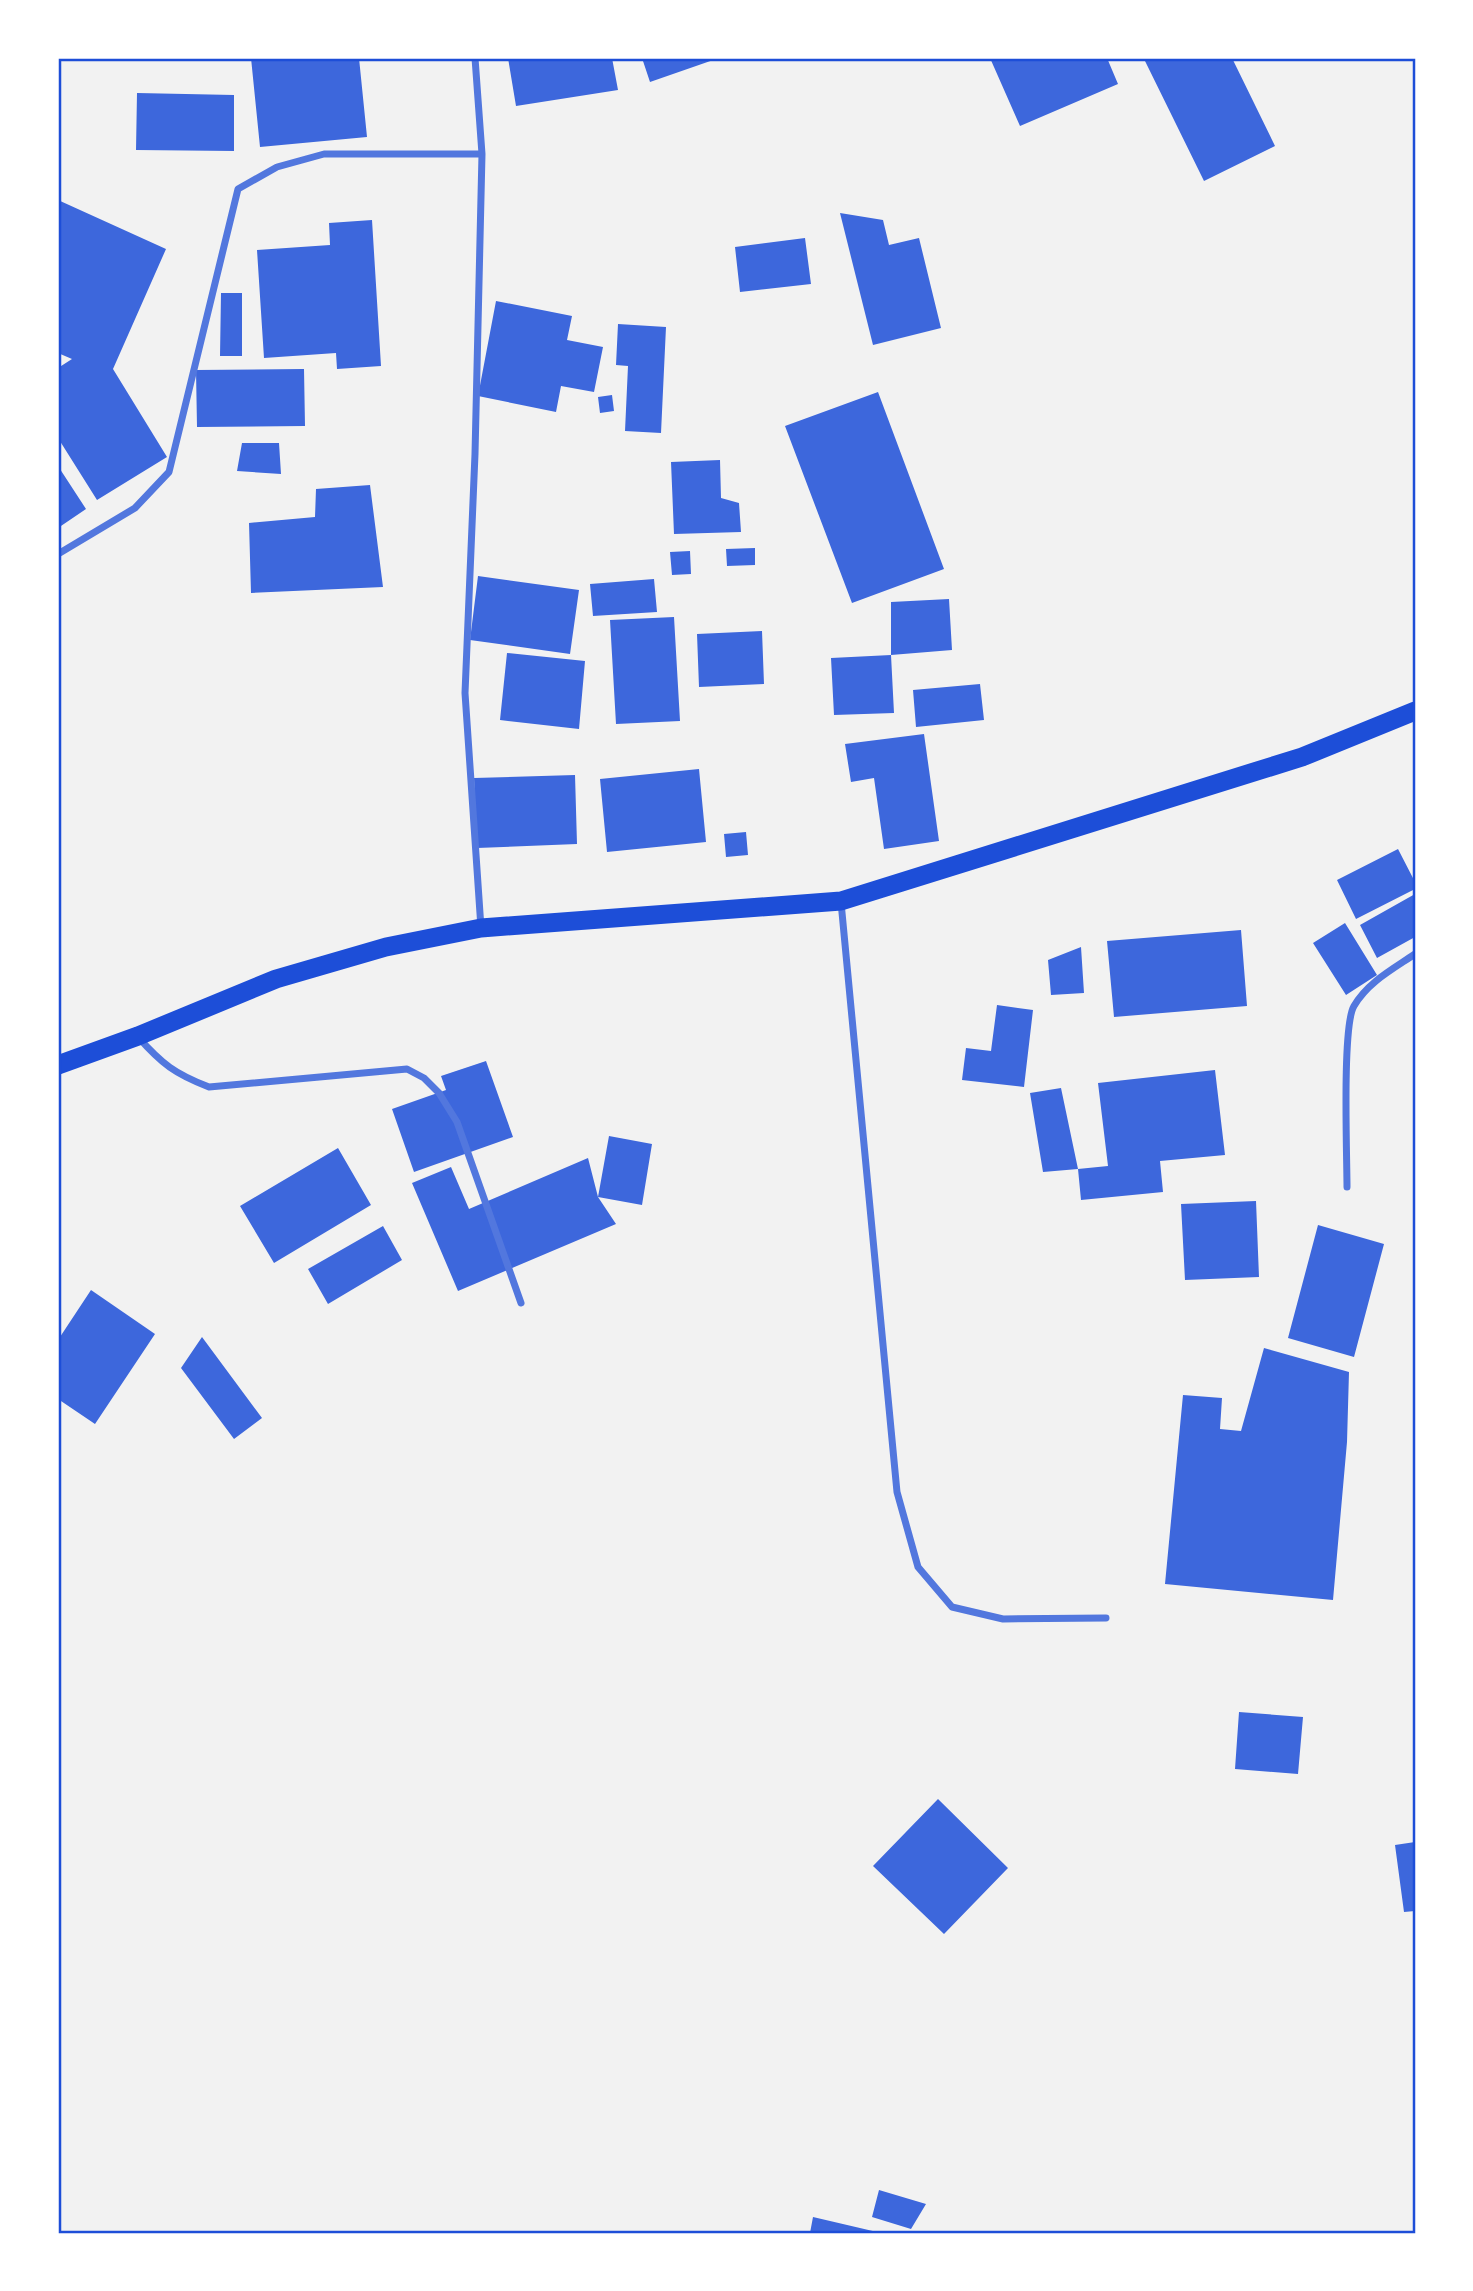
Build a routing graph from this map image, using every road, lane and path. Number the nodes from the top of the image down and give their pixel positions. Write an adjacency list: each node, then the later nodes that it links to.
1 (475, 58): 2 (street)
2 (482, 154): 3 (street); 6 (street)
3 (58, 554)
4 (1415, 711): 5 (highway)
5 (841, 901): 6 (highway); 12 (street)
6 (481, 929): 8 (highway)
7 (1415, 954): 10 (street)
8 (138, 1036): 9 (highway); 11 (street)
9 (58, 1065)
10 (1347, 1187)
11 (521, 1303)
12 (1106, 1618)

